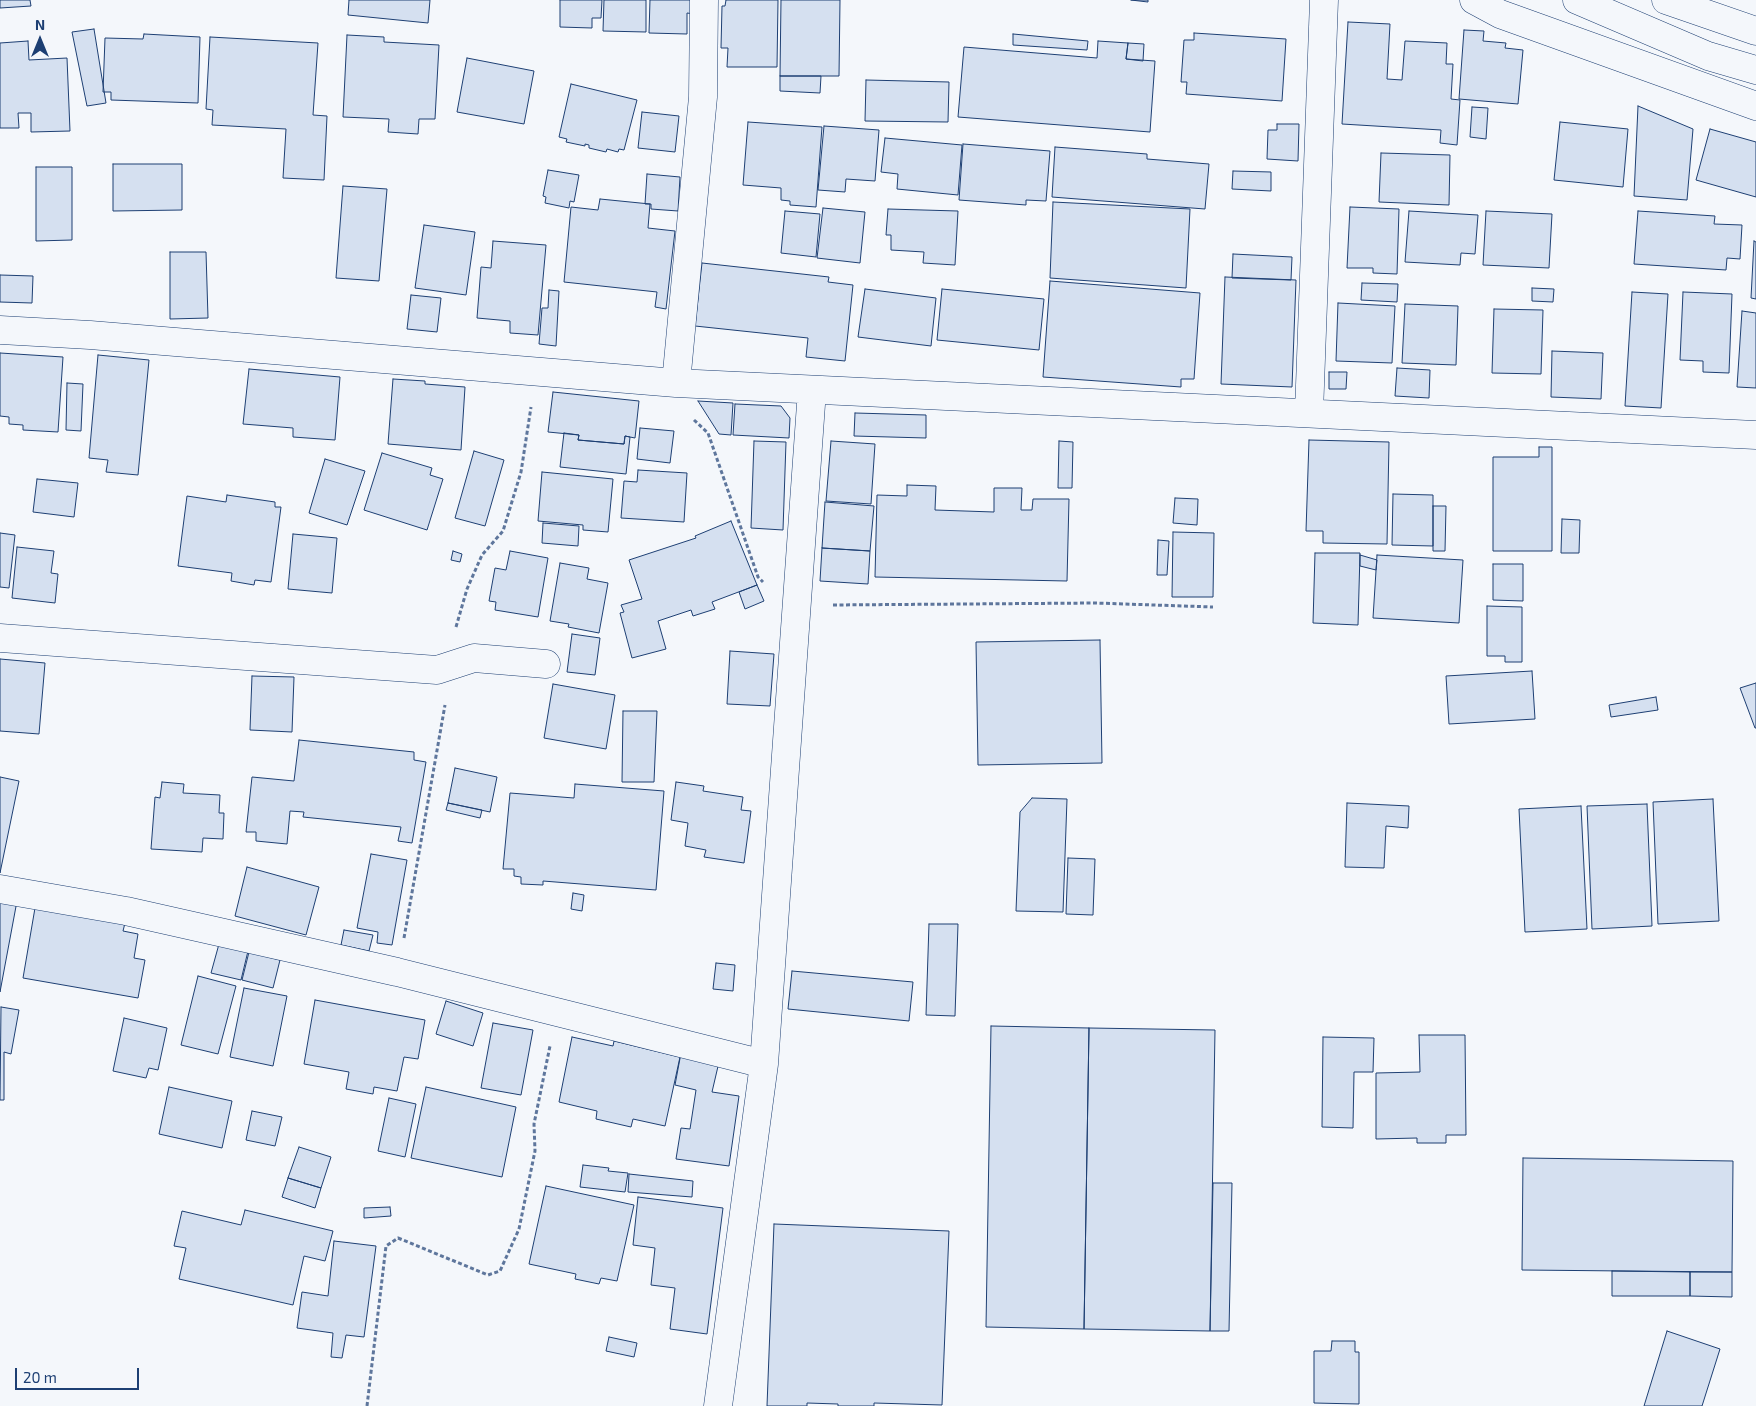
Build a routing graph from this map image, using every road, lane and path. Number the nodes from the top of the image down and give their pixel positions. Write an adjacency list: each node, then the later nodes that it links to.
1 (704, 0): 10 (street)
2 (1324, 0): 12 (street)
3 (1474, 0): 8 (street)
4 (1577, 0): 7 (street)
5 (1666, 0): 6 (street)
6 (1756, 31)
7 (1756, 70)
8 (1756, 106)
9 (0, 330): 10 (street)
10 (676, 383): 11 (street); 14 (path)
11 (812, 390): 12 (street); 14 (street)
12 (1309, 413): 13 (street)
13 (1756, 434)
14 (797, 601): 15 (path); 20 (street)
15 (1213, 607)
16 (0, 638): 17 (street)
17 (546, 664)
18 (0, 889): 19 (street)
19 (557, 1011): 20 (street); 21 (path)
20 (764, 1064): 22 (street)
21 (367, 1406)
22 (718, 1406)

